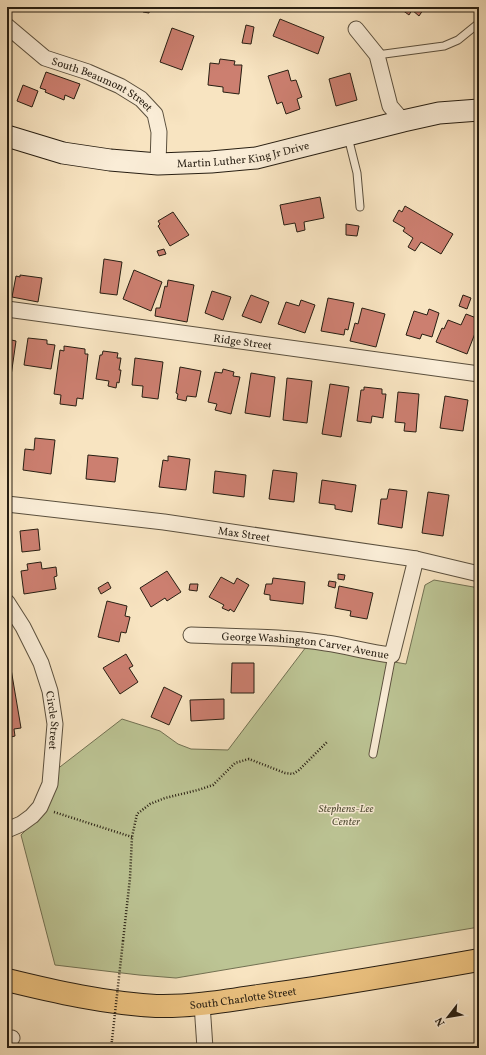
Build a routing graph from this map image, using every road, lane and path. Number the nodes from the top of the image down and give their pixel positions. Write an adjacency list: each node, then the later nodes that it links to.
1 (479, 23): 4 (lane)
2 (7, 26): 9 (street, South Beaumont Street)
3 (356, 29): 4 (street)
4 (377, 55): 6 (street)
5 (479, 110): 6 (main road, Martin Luther King Jr Drive)
6 (404, 121): 7 (main road, Martin Luther King Jr Drive)
7 (348, 135): 9 (main road, Martin Luther King Jr Drive); 10 (lane)
8 (7, 136): 9 (main road, Martin Luther King Jr Drive)
9 (158, 164)
10 (360, 207)
11 (7, 309): 12 (street, Ridge Street)
12 (479, 374)
13 (7, 504): 14 (street, Max Street)
14 (416, 559): 15 (street, Max Street); 18 (street, George Washington Carver Avenue)
15 (479, 574)
16 (7, 602): 21 (street, Circle Street)
17 (191, 635): 18 (street, George Washington Carver Avenue)
18 (392, 655): 20 (lane)
19 (327, 742): 23 (path)
20 (373, 754)
21 (40, 807): 22 (street, Circle Street); 23 (path)
22 (7, 830)
23 (132, 837): 27 (path, bridge)
24 (479, 960): 26 (main road, South Charlotte Street)
25 (7, 980): 26 (main road, South Charlotte Street)
26 (202, 1004): 28 (street)
27 (111, 1048)
28 (205, 1048)

